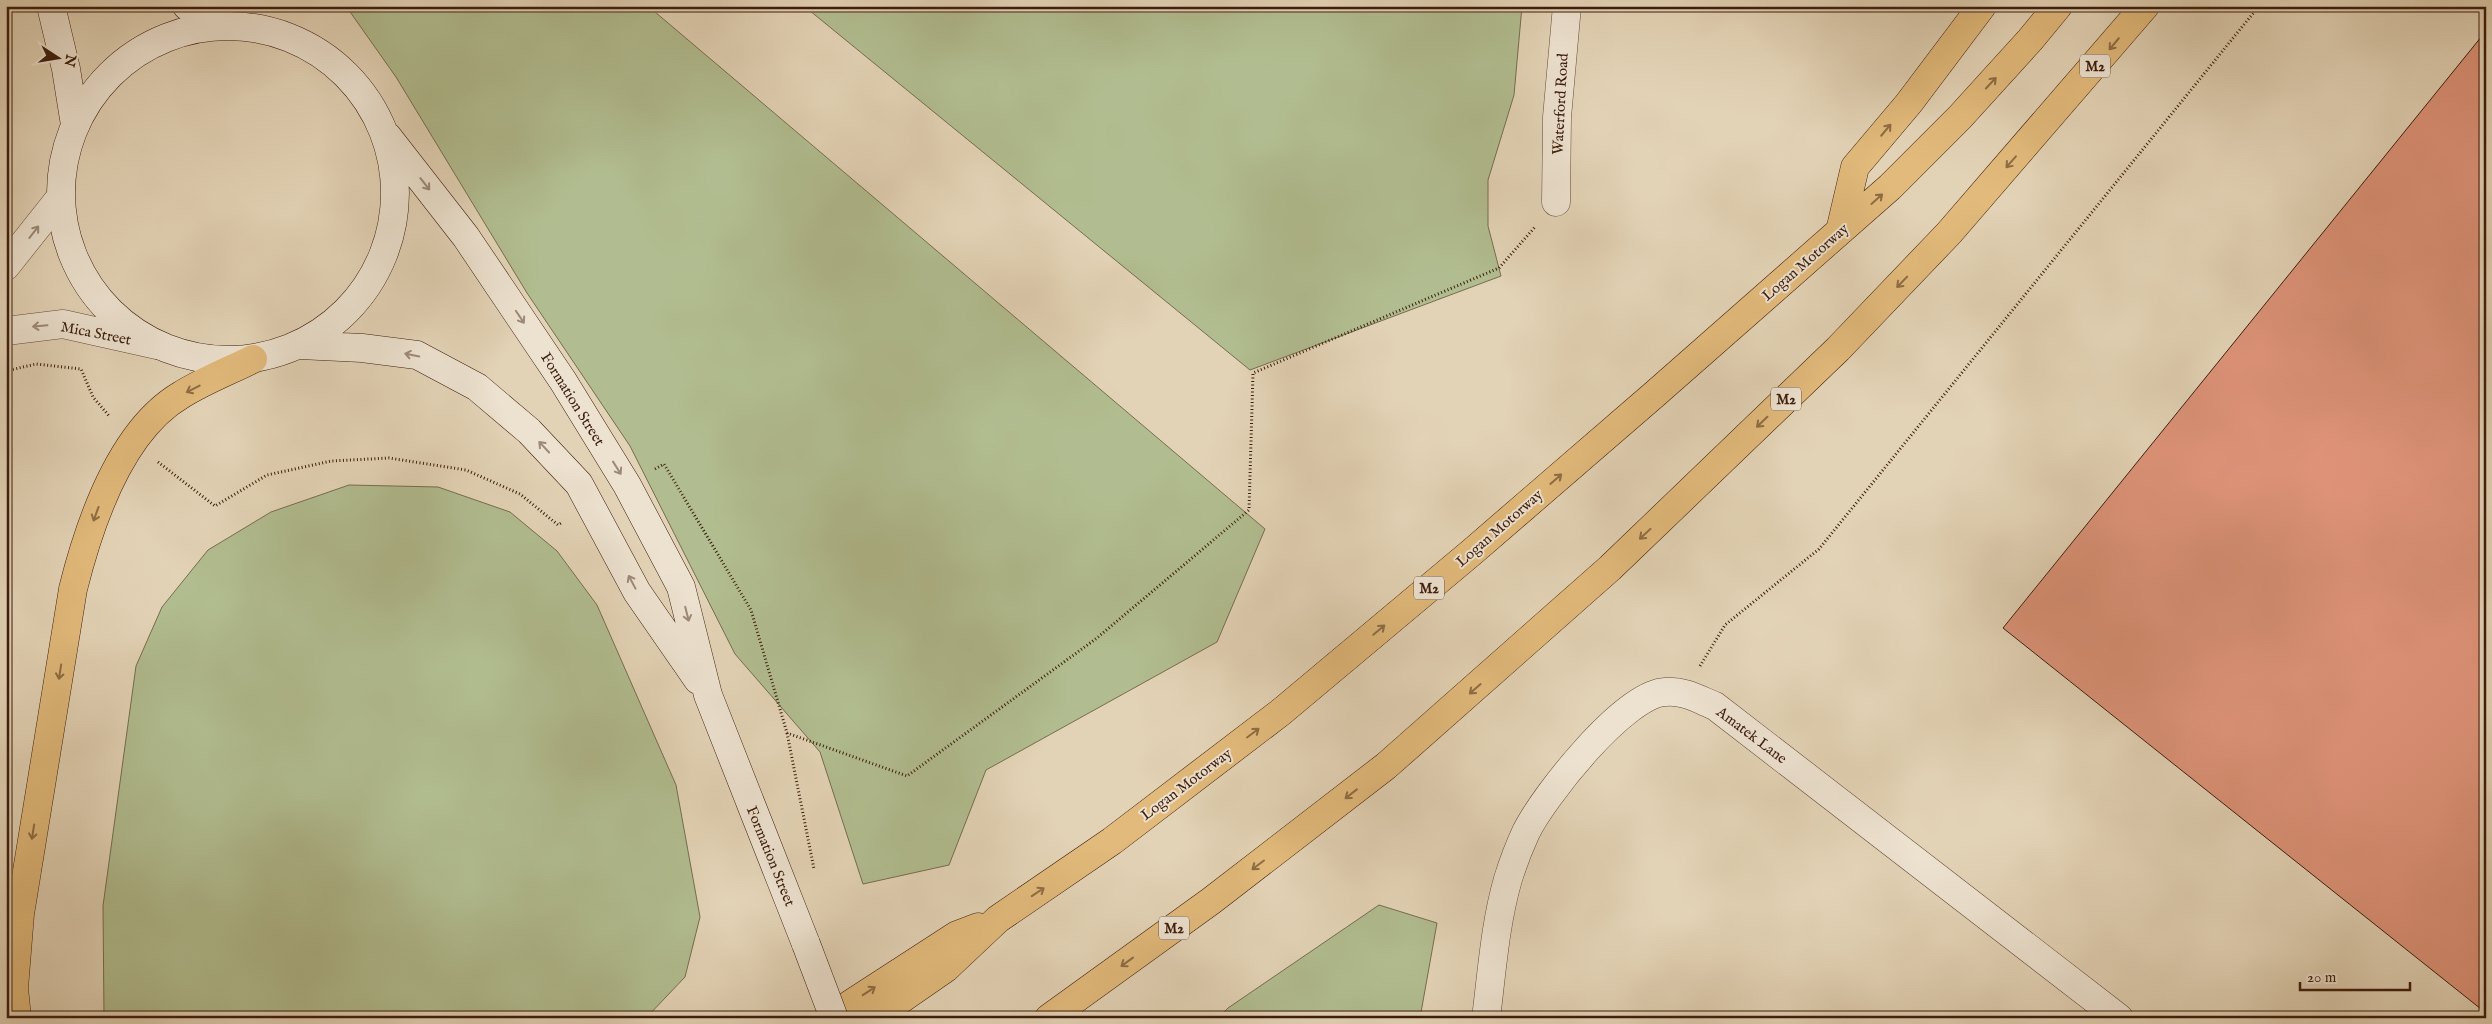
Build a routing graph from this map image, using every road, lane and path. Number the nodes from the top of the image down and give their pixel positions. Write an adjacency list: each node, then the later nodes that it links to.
1 (51, 6): 9 (main road)
2 (187, 6): 8 (main road)
3 (1982, 6): 13 (highway, one-way to 3)
4 (2058, 6): 13 (highway, Logan Motorway / M2, one-way to 4)
5 (2145, 6): 31 (highway, M2, one-way to 31)
6 (2259, 6): 22 (path)
7 (1566, 18): 12 (main road, Waterford Road)
8 (226, 24): 9 (main road); 10 (main road)
9 (74, 125): 11 (main road)
10 (384, 132): 17 (main road); 19 (main road, Formation Street, one-way to 19)
11 (60, 198): 14 (main road, one-way to 11); 16 (main road)
12 (1556, 202): 24 (path)
13 (1840, 231): 26 (highway, Logan Motorway / M2, one-way to 13)
14 (6, 266)
15 (6, 331): 16 (main road, Mica Street, one-way to 15)
16 (157, 345): 18 (main road)
17 (300, 345): 18 (main road); 21 (main road, Formation Street, one-way to 17)
18 (253, 359): 27 (highway, one-way to 27)
19 (626, 484): 23 (main road, Formation Street, one-way to 23); 24 (path)
20 (215, 506): 21 (path)
21 (591, 506): 23 (main road, Formation Street, one-way to 21)
22 (1684, 693): 32 (main road, Amatek Lane); 33 (main road, Amatek Lane)
23 (708, 695): 29 (main road, Formation Street, bridge)
24 (787, 734): 25 (path)
25 (816, 878)
26 (998, 919): 28 (highway, one-way to 26); 30 (highway, Logan Motorway / M2)
27 (17, 1018)
28 (828, 1018)
29 (834, 1018)
30 (874, 1018)
31 (1049, 1018)
32 (1486, 1018)
33 (2119, 1018)

